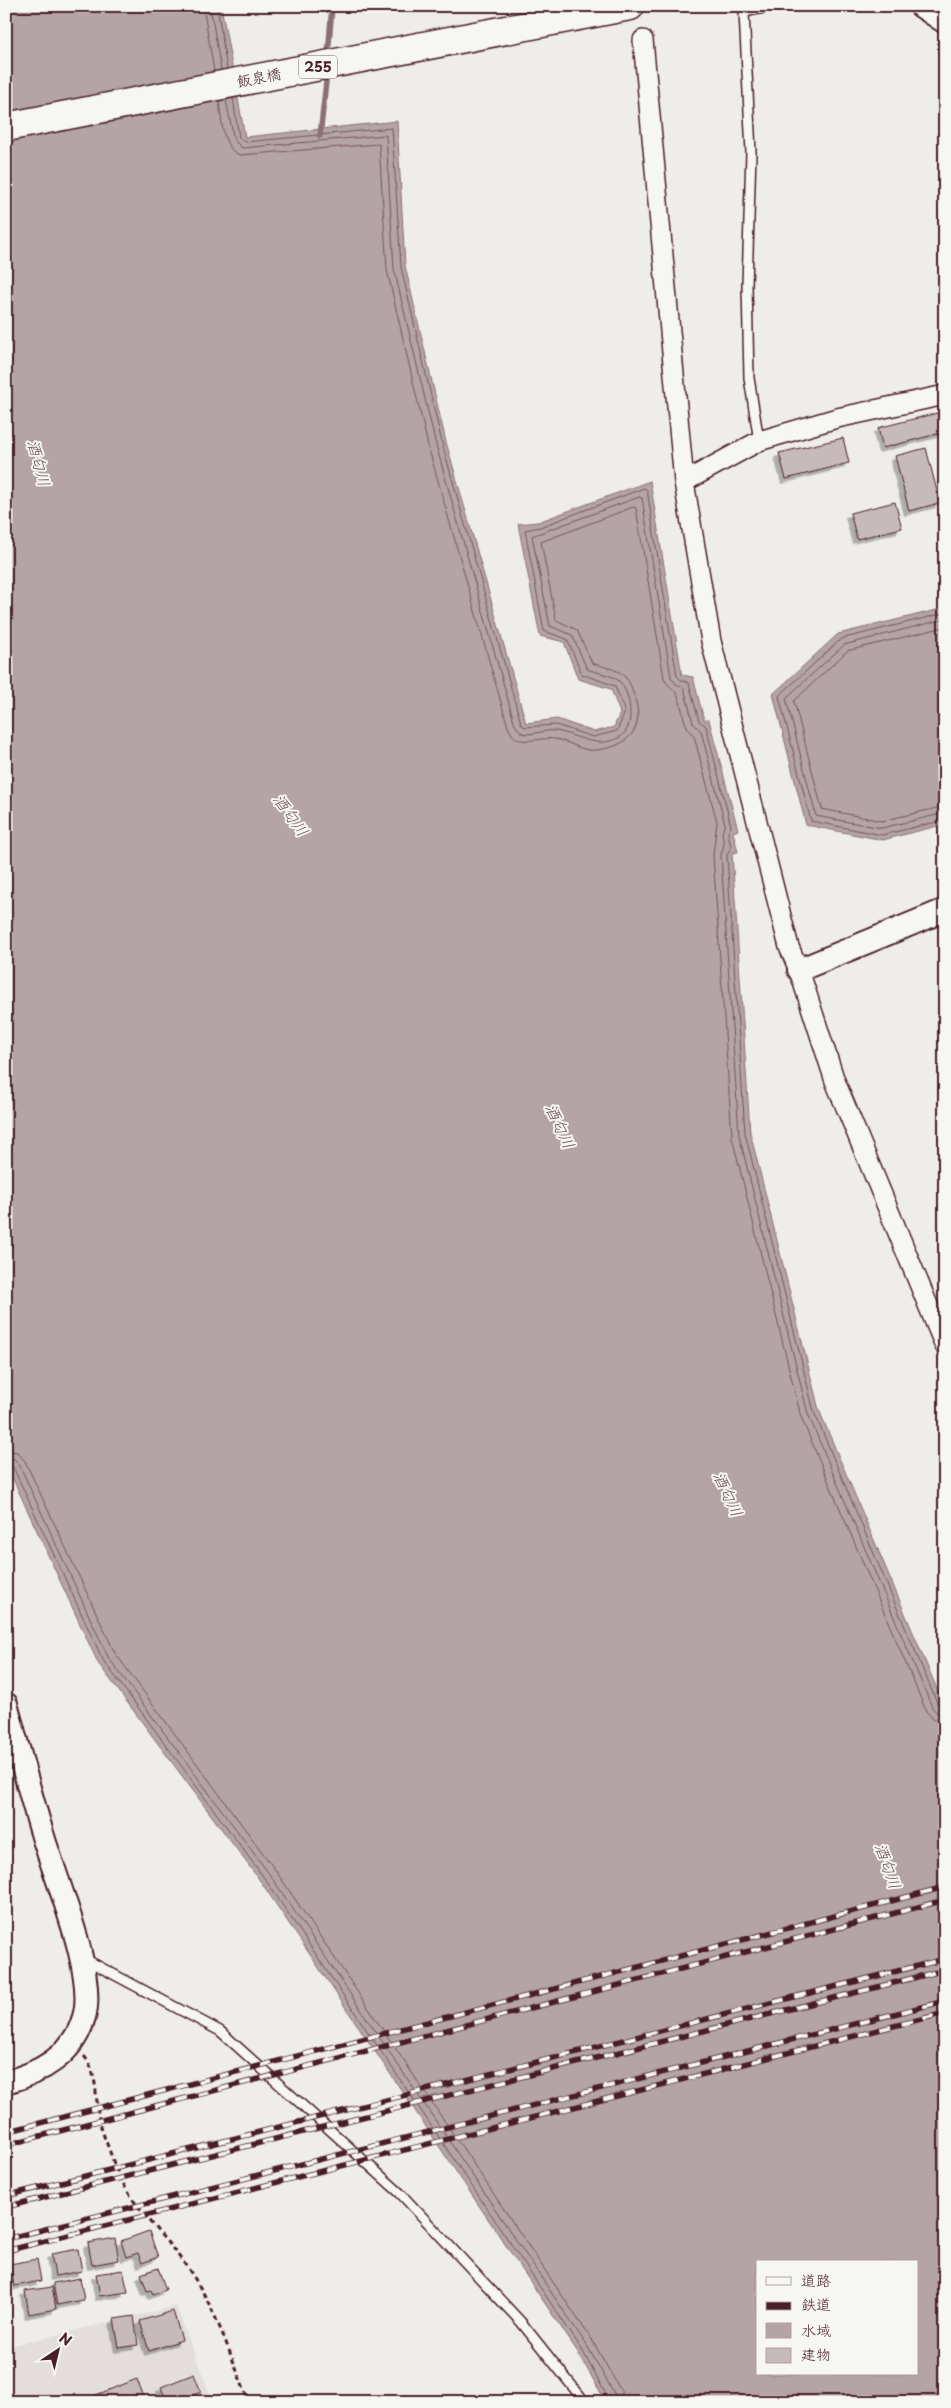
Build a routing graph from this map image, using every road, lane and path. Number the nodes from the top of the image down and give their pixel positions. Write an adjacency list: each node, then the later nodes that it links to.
1 (630, 6): 6 (highway, 飯泉橋 / 255)
2 (774, 6): 8 (lane)
3 (921, 6): 4 (street)
4 (945, 22)
5 (643, 40): 9 (street)
6 (6, 127)
7 (945, 395): 8 (street)
8 (759, 441): 9 (street)
9 (684, 482): 11 (street)
10 (945, 910): 11 (street)
11 (800, 970): 12 (street)
12 (945, 1346)
13 (6, 1704): 14 (street)
14 (81, 1957): 15 (street); 18 (lane)
15 (72, 2042): 16 (street); 17 (path)
16 (6, 2082)
17 (249, 2402)
18 (584, 2402)

